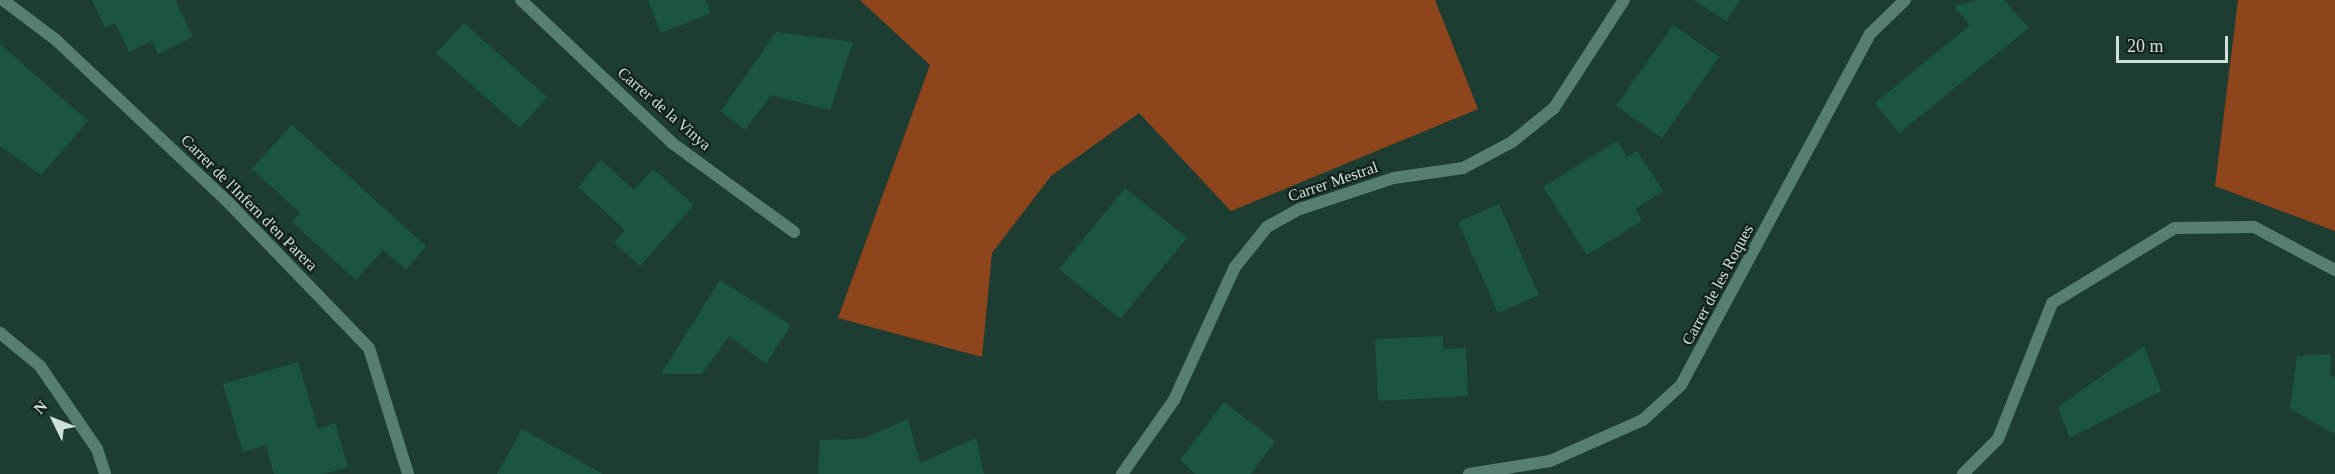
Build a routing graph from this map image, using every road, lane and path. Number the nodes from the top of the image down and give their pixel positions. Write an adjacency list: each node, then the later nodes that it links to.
1 (3, 0): 9 (street, Carrer de l'Infern d'en Parera)
2 (521, 0): 5 (street, Carrer de la Vinya)
3 (1624, 0): 10 (street, Carrer Mestral)
4 (1905, 0): 11 (street, Carrer de les Roques)
5 (794, 232)
6 (2335, 270): 12 (street)
7 (0, 333): 8 (street)
8 (105, 474)
9 (408, 474)
10 (1122, 474)
11 (1469, 474)
12 (1963, 474)

